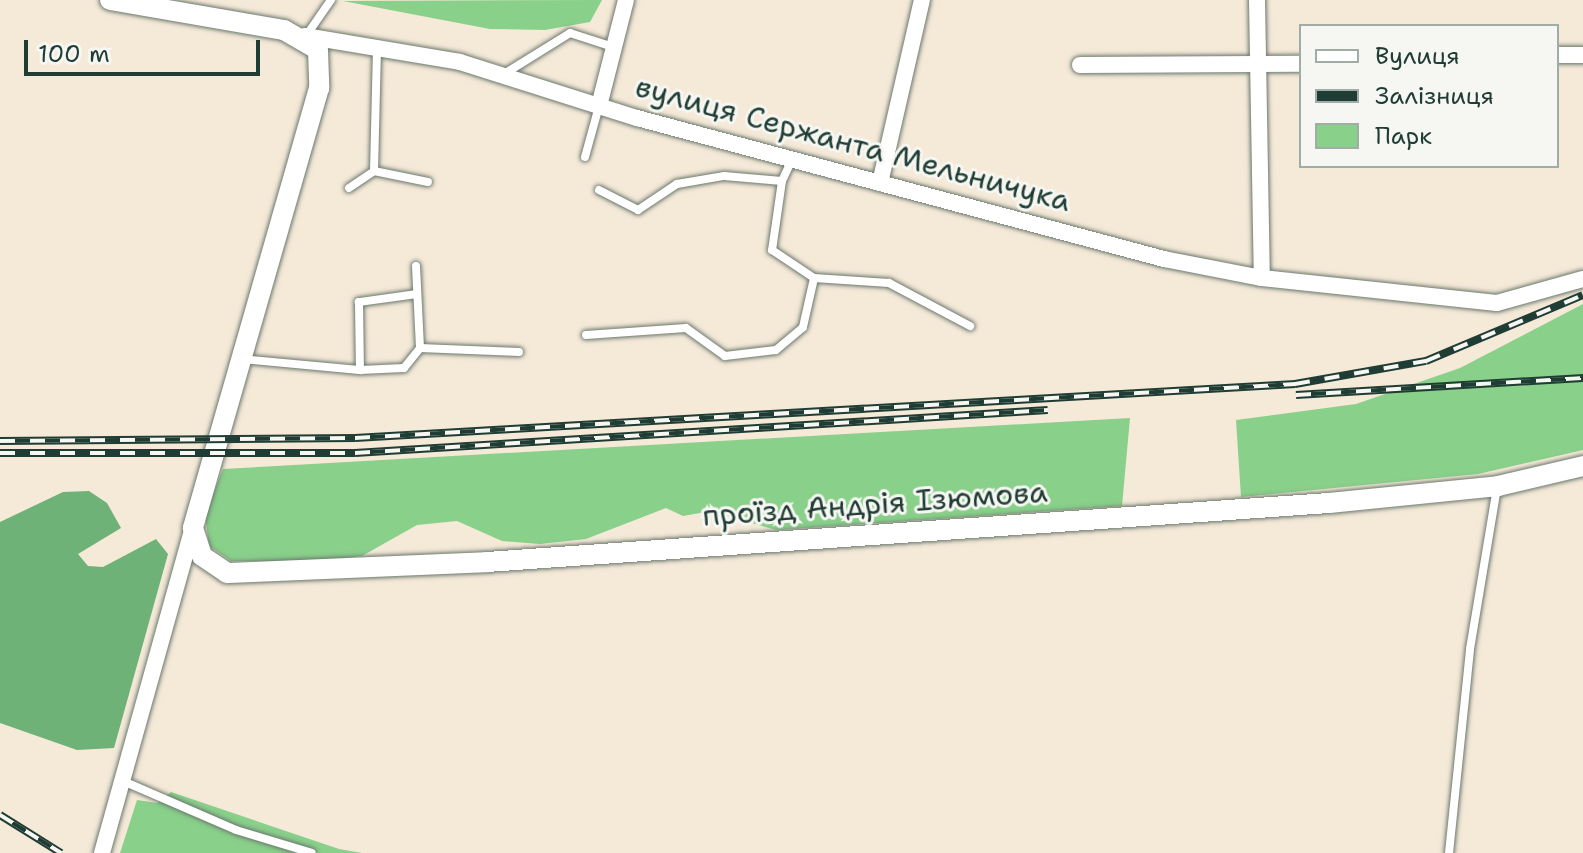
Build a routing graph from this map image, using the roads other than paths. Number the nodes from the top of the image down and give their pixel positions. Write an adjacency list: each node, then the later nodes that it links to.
1 (110, 0): 6 (street, вулиця Сержанта Мельничука)
2 (331, 0): 6 (lane)
3 (626, 0): 8 (street)
4 (922, 0): 21 (street)
5 (1257, 0): 13 (street)
6 (305, 36): 7 (street, вулиця Сержанта Мельничука); 33 (street)
7 (377, 47): 14 (street, вулиця Сержанта Мельничука); 18 (lane)
8 (613, 47): 14 (lane); 15 (street)
9 (1559, 55): 10 (street)
10 (1583, 55)
11 (1299, 64): 13 (street)
12 (1080, 65): 13 (street)
13 (1258, 66): 26 (street)
14 (502, 75): 15 (street, вулиця Сержанта Мельничука)
15 (599, 106): 16 (lane); 17 (street, вулиця Сержанта Мельничука)
16 (585, 157)
17 (793, 160): 19 (lane); 21 (street, вулиця Сержанта Мельничука)
18 (374, 171): 20 (lane); 22 (lane)
19 (782, 181): 23 (lane); 25 (lane)
20 (428, 182)
21 (880, 183): 26 (street, вулиця Сержанта Мельничука)
22 (349, 188)
23 (599, 190)
24 (416, 266): 28 (lane)
25 (814, 278): 29 (lane); 30 (lane)
26 (1262, 278): 27 (street, вулиця Сержанта Мельничука)
27 (1583, 279)
28 (417, 294): 31 (lane); 34 (lane)
29 (970, 326)
30 (586, 335)
31 (420, 348): 32 (lane); 34 (lane)
32 (519, 352)
33 (237, 358): 34 (lane); 37 (street)
34 (360, 370)
35 (1583, 466): 36 (street, проїзд Андрія Ізюмова)
36 (1498, 486): 37 (street, проїзд Андрія Ізюмова); 41 (lane)
37 (193, 528): 38 (street)
38 (123, 781): 39 (street); 40 (lane)
39 (102, 853)
40 (312, 853)
41 (1449, 853)

